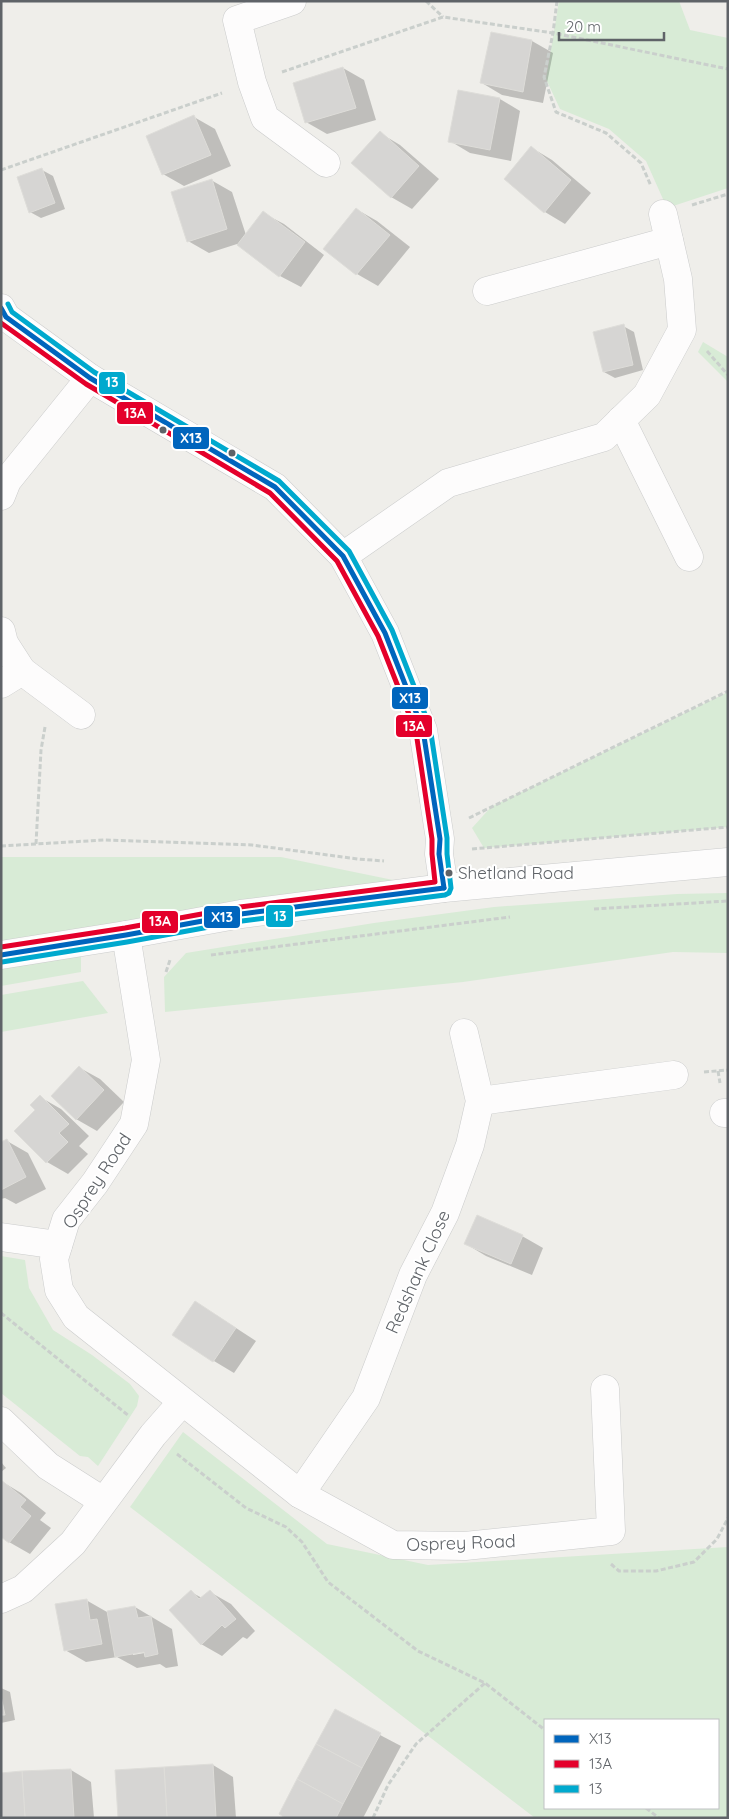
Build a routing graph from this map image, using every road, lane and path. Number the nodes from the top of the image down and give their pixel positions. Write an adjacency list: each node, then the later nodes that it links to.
1 (292, 1): 7 (street)
2 (426, 1): 4 (path)
3 (557, 1): 5 (path)
4 (443, 17): 5 (path); 7 (path)
5 (553, 33): 6 (path); 10 (path)
6 (728, 69)
7 (252, 82): 8 (street); 9 (path)
8 (326, 163)
9 (1, 170)
10 (663, 214): 11 (street)
11 (669, 241): 12 (street); 15 (street)
12 (488, 291)
13 (1, 308): 14 (street)
14 (90, 378): 16 (street); 17 (street)
15 (621, 420): 17 (street); 18 (street)
16 (1, 496)
17 (343, 556): 30 (street)
18 (689, 557)
19 (1, 631): 20 (street)
20 (12, 677): 22 (street)
21 (728, 691): 24 (path)
22 (51, 692): 23 (street); 27 (path)
23 (82, 715)
24 (465, 820)
25 (728, 827): 29 (path)
26 (474, 843): 29 (path)
27 (36, 844): 28 (path); 31 (path)
28 (1, 846)
29 (480, 847): 30 (path)
30 (439, 854): 33 (street)
31 (390, 861)
32 (728, 862): 33 (street)
33 (444, 888): 37 (street)
34 (728, 901): 35 (path)
35 (588, 910)
36 (519, 916): 39 (path)
37 (126, 936): 38 (street); 41 (street, Osprey Road)
38 (1, 955)
39 (208, 955)
40 (179, 959): 41 (path)
41 (136, 1000): 46 (street, Osprey Road)
42 (464, 1034): 44 (street, Redshank Close)
43 (674, 1075): 44 (street)
44 (480, 1101): 52 (street, Redshank Close)
45 (1, 1237): 46 (street)
46 (58, 1245): 49 (street, Osprey Road)
47 (1, 1313): 51 (path)
48 (605, 1389): 55 (street, Osprey Road)
49 (182, 1402): 51 (street); 52 (street, Osprey Road)
50 (1, 1420): 53 (street)
51 (152, 1435): 53 (street); 57 (path)
52 (300, 1494): 55 (street, Osprey Road)
53 (103, 1501): 56 (street)
54 (728, 1518): 55 (path)
55 (582, 1535)
56 (1, 1600)
57 (485, 1683): 58 (path); 60 (path)
58 (544, 1729)
59 (647, 1809): 61 (path)
60 (373, 1818)
61 (659, 1818)

